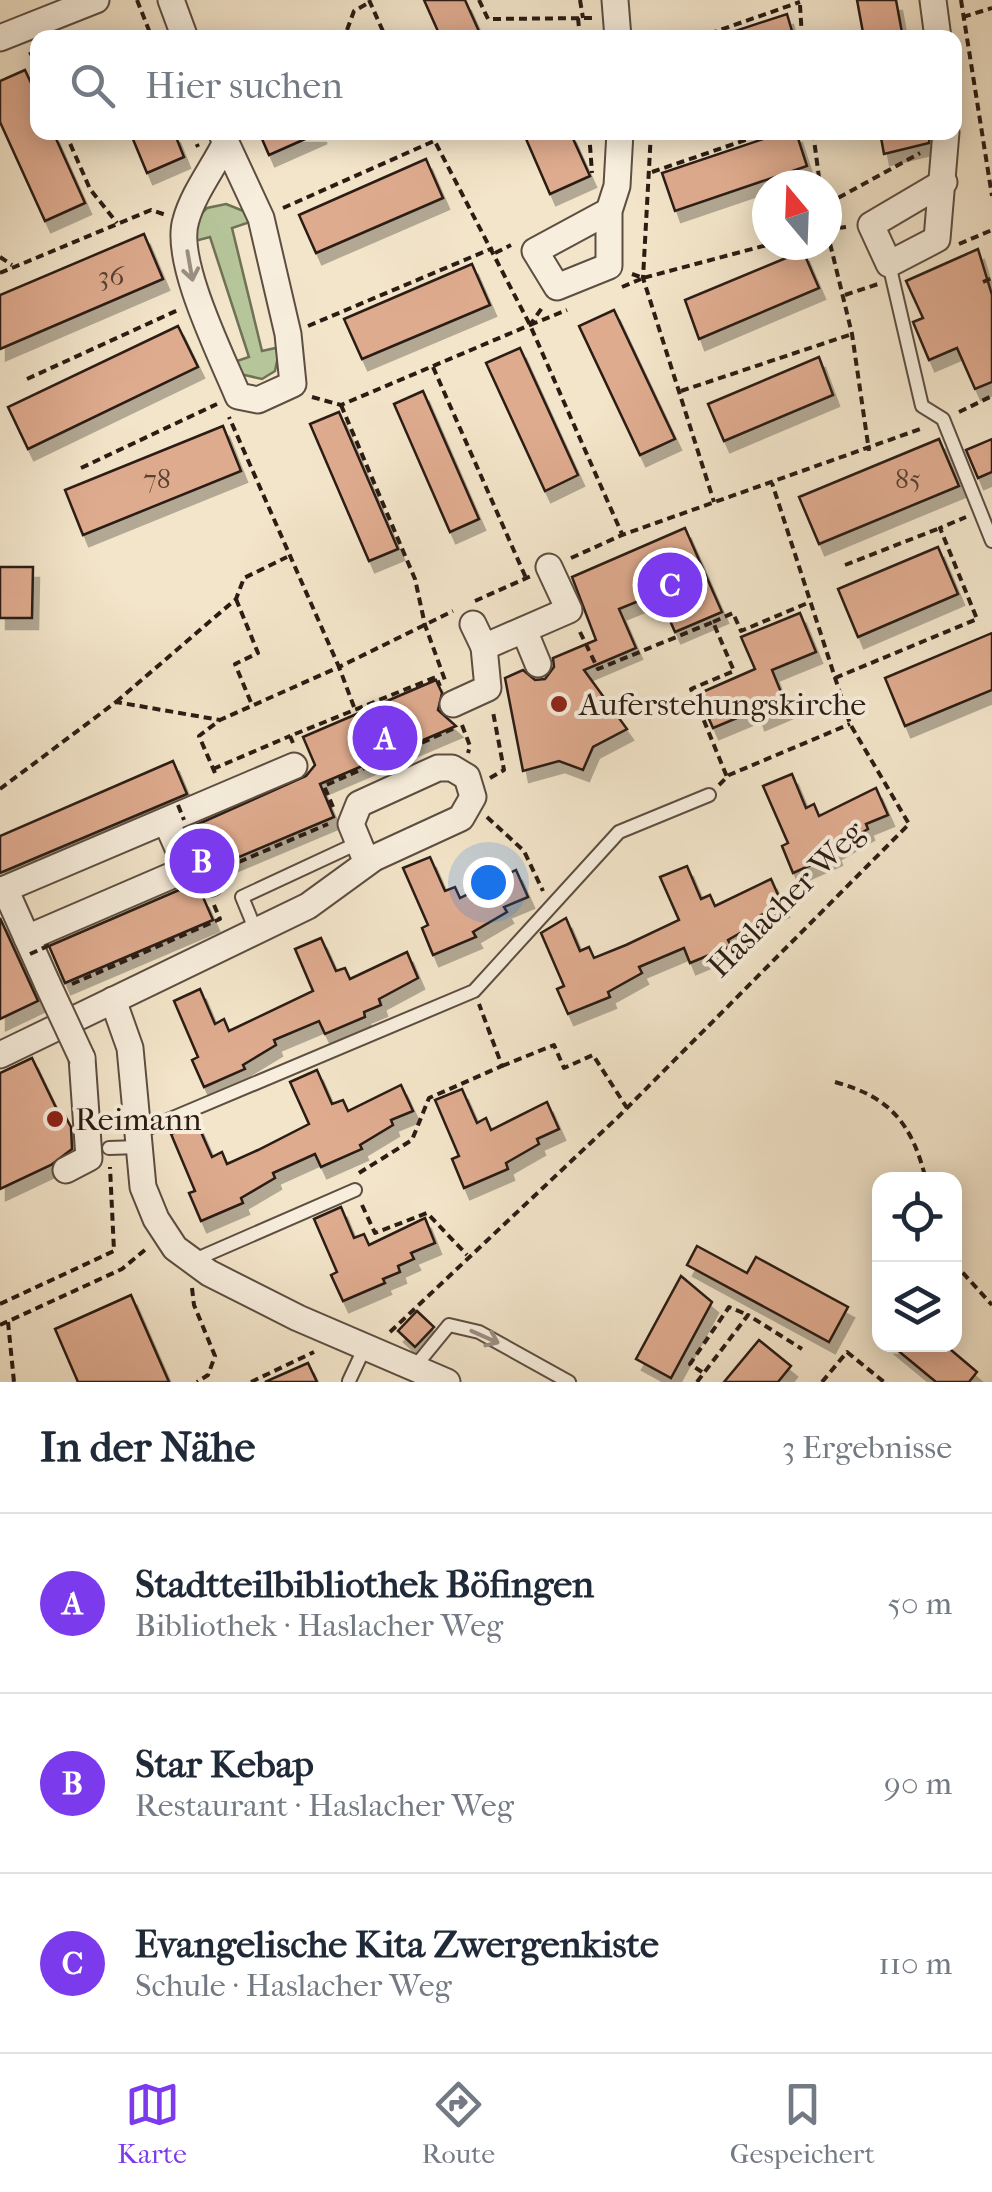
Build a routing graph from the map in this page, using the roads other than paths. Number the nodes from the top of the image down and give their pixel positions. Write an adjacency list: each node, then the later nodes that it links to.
1 (96, 0): 4 (street)
2 (171, 0): 3 (street)
3 (183, 30)
4 (0, 38)
5 (222, 140): 11 (street)
6 (224, 140): 10 (street)
7 (619, 140): 12 (street)
8 (946, 140): 9 (street)
9 (944, 182): 13 (street); 13 (street)
10 (250, 196): 11 (street); 11 (street, one-way to 10)
11 (196, 202)
12 (608, 212): 12 (street)
13 (891, 272): 14 (lane)
14 (992, 541)
15 (538, 573): 16 (street)
16 (524, 630): 17 (street); 18 (street)
17 (538, 664)
18 (452, 708)
19 (296, 761): 21 (street)
20 (708, 795): 28 (lane)
21 (176, 815): 23 (street); 25 (street)
22 (363, 853): 22 (street); 24 (street); 24 (lane)
23 (3, 890): 25 (street)
24 (256, 932): 26 (street)
25 (40, 959): 30 (street, bridge)
26 (113, 1000): 27 (street); 28 (street)
27 (0, 1055)
28 (138, 1140): 29 (lane); 32 (street)
29 (109, 1148)
30 (66, 1170)
31 (355, 1190): 32 (lane)
32 (190, 1261): 33 (street)
33 (367, 1350): 34 (street); 35 (lane)
34 (413, 1370): 36 (street); 37 (lane, one-way to 37)
35 (349, 1382)
36 (446, 1382)
37 (569, 1382)

